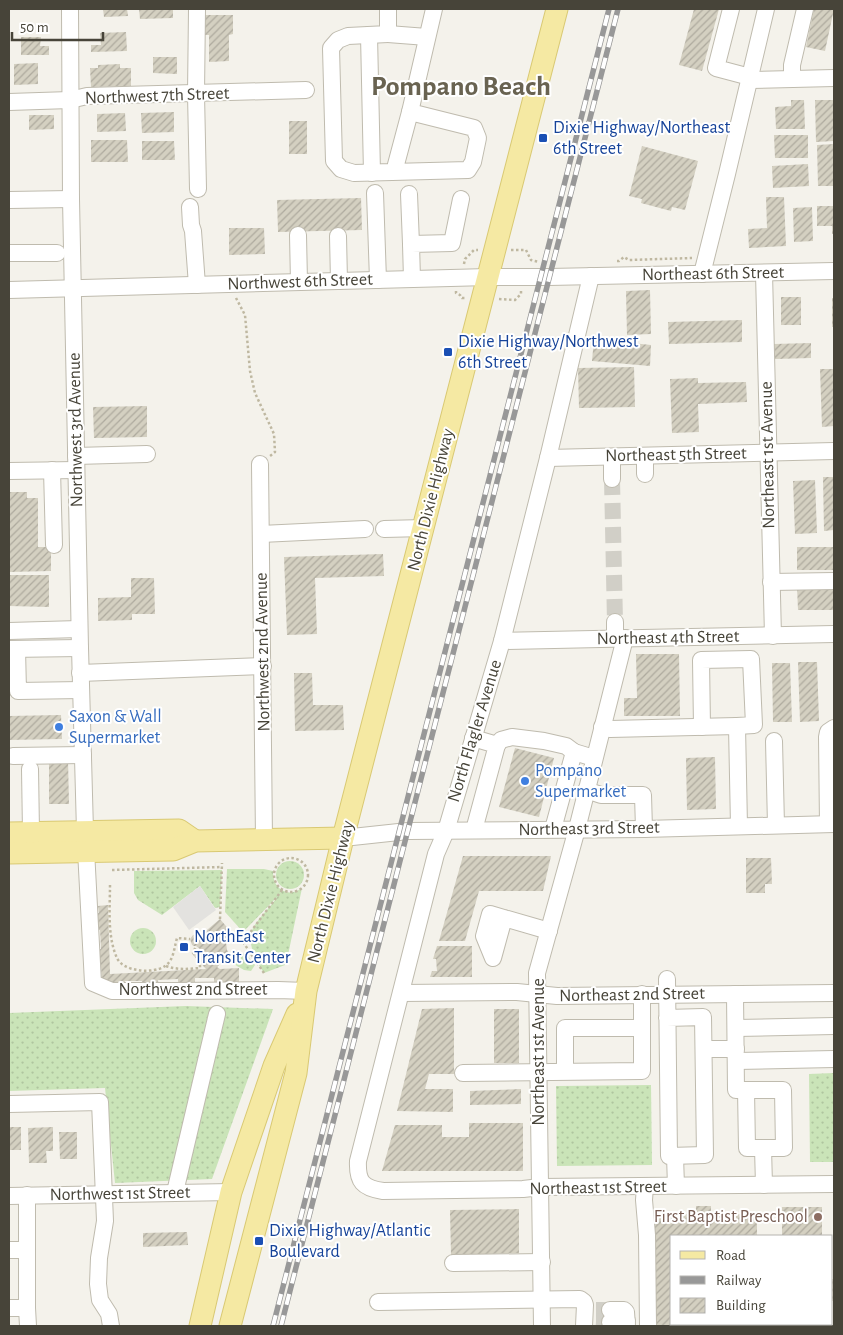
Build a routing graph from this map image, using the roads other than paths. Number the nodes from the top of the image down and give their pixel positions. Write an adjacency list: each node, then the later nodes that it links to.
1 (70, 9): 18 (street, Northwest 3rd Avenue)
2 (197, 9): 17 (street)
3 (375, 9): 10 (street)
4 (388, 9): 10 (street)
5 (434, 9): 12 (street)
6 (557, 9): 39 (main road, North Dixie Highway)
7 (731, 9): 13 (street)
8 (764, 9): 13 (street)
9 (805, 9): 15 (street)
10 (388, 30): 11 (street); 12 (street)
11 (369, 34): 22 (street); 22 (street)
12 (427, 37): 20 (street)
13 (750, 78): 15 (street); 37 (street)
14 (834, 78): 15 (street)
15 (792, 79)
16 (306, 90): 17 (street, Northwest 7th Street)
17 (196, 94): 18 (street, Northwest 7th Street); 23 (street)
18 (70, 100): 19 (street, Northwest 7th Street); 26 (street, Northwest 3rd Avenue)
19 (9, 102)
20 (410, 112): 21 (street); 21 (street)
21 (394, 172): 22 (street)
22 (372, 173)
23 (198, 189)
24 (376, 193): 41 (street)
25 (409, 194): 32 (street)
26 (71, 199): 28 (street); 45 (street, Northwest 3rd Avenue)
27 (461, 199): 32 (street)
28 (9, 200)
29 (190, 207): 44 (street)
30 (298, 235): 43 (street)
31 (338, 236): 42 (street)
32 (411, 244): 40 (street)
33 (57, 253): 34 (street)
34 (9, 254)
35 (834, 271): 36 (street, Northeast 6th Street)
36 (764, 273): 37 (street, Northeast 6th Street); 48 (street, Northeast 1st Avenue)
37 (702, 274): 38 (street, Northeast 6th Street)
38 (591, 276): 39 (street, Northwest 6th Street); 52 (street, North Flagler Avenue)
39 (488, 277): 40 (street, Northwest 6th Street); 59 (main road, North Dixie Highway)
40 (412, 279): 41 (street, Northwest 6th Street)
41 (378, 280): 42 (street, Northwest 6th Street)
42 (339, 281): 43 (street, Northwest 6th Street)
43 (299, 282): 44 (street, Northwest 6th Street)
44 (197, 285): 45 (street, Northwest 6th Street)
45 (73, 289): 46 (street, Northwest 6th Street); 53 (street, Northwest 3rd Avenue)
46 (9, 290)
47 (834, 452): 48 (street, Northeast 5th Street)
48 (768, 453): 50 (street, Northeast 5th Street); 65 (street, Northeast 1st Avenue)
49 (147, 454): 53 (street)
50 (645, 456): 51 (street, Northeast 5th Street); 57 (street)
51 (612, 457): 52 (street, Northeast 5th Street); 58 (street)
52 (548, 458): 72 (street, North Flagler Avenue)
53 (76, 463): 55 (street); 66 (street, Northwest 3rd Avenue)
54 (260, 464): 62 (street, Northwest 2nd Avenue)
55 (52, 470): 56 (street); 63 (street)
56 (9, 471)
57 (646, 474)
58 (612, 479)
59 (424, 528): 61 (street); 102 (main road, North Dixie Highway)
60 (365, 529): 62 (street)
61 (384, 529)
62 (261, 534): 76 (street, Northwest 2nd Avenue)
63 (54, 545)
64 (834, 581): 65 (street)
65 (771, 582): 71 (street, Northeast 1st Avenue)
66 (79, 629): 67 (street); 73 (street, Northwest 3rd Avenue)
67 (9, 631)
68 (619, 633): 70 (street, Northeast 4th Street); 72 (street, Northeast 4th Street); 80 (street, Northeast 1st Avenue)
69 (834, 634): 71 (street, Northeast 4th Street)
70 (750, 636): 71 (street, Northeast 4th Street); 75 (street)
71 (773, 636)
72 (502, 641): 83 (street, North Flagler Avenue)
73 (80, 648): 74 (street); 77 (street, Northwest 3rd Avenue)
74 (13, 649): 78 (street)
75 (751, 659): 79 (street); 81 (street)
76 (263, 666): 77 (street); 103 (street, Northwest 2nd Avenue)
77 (80, 673): 78 (street, Northwest 3rd Avenue)
78 (81, 690): 87 (street, Northwest 3rd Avenue)
79 (737, 726): 81 (street); 94 (street)
80 (602, 727): 81 (street); 89 (street, Northeast 1st Avenue)
81 (702, 727)
82 (834, 728): 92 (street)
83 (473, 738): 85 (street); 99 (street, North Flagler Avenue)
84 (774, 740): 93 (street)
85 (496, 746): 86 (street); 97 (street)
86 (574, 752): 89 (street); 98 (street)
87 (83, 755): 88 (street); 104 (street, Northwest 3rd Avenue)
88 (13, 756)
89 (594, 758): 91 (street, Northeast 1st Avenue)
90 (30, 769): 100 (street)
91 (586, 790): 95 (street, Northeast 1st Avenue); 96 (street)
92 (831, 824): 93 (street, Northeast 3rd Street)
93 (776, 825): 94 (street, Northeast 3rd Street)
94 (739, 826): 96 (street, Northeast 3rd Street)
95 (576, 829): 96 (street, Northeast 3rd Street); 98 (street, Northeast 3rd Street); 107 (street, Northeast 1st Avenue)
96 (644, 829)
97 (474, 830): 98 (street, Northeast 3rd Street); 99 (street, Northeast 3rd Street)
98 (553, 830)
99 (446, 831): 102 (street, Northeast 3rd Street); 110 (street, North Flagler Avenue)
100 (31, 832): 101 (main road); 104 (main road)
101 (9, 833)
102 (343, 838): 103 (main road); 109 (main road, North Dixie Highway)
103 (264, 840): 104 (main road)
104 (85, 841): 105 (main road); 109 (street, Northwest 2nd Street)
105 (9, 853)
106 (504, 918): 107 (street)
107 (549, 930): 114 (street, Northeast 1st Avenue)
108 (667, 986): 112 (street, Northeast 2nd Street); 113 (street, Northeast 2nd Street); 116 (street)
109 (306, 991): 137 (main road, North Dixie Highway); 154 (main road, North Dixie Highway)
110 (401, 993): 114 (street, Northeast 2nd Street); 130 (street, North Flagler Avenue)
111 (834, 993): 113 (street, Northeast 2nd Street)
112 (642, 994): 114 (street, Northeast 2nd Street); 118 (street)
113 (735, 994): 119 (street)
114 (537, 995): 123 (street, Northeast 1st Avenue)
115 (217, 1014): 136 (street)
116 (667, 1018): 120 (street); 129 (street)
117 (834, 1026): 119 (street)
118 (642, 1028): 124 (street); 124 (street)
119 (736, 1028): 121 (street)
120 (704, 1049): 121 (street); 129 (street)
121 (736, 1055): 122 (street); 126 (street)
122 (834, 1060)
123 (539, 1071): 124 (street); 125 (street); 135 (street, Northeast 1st Avenue)
124 (565, 1071)
125 (463, 1073)
126 (746, 1090): 128 (street); 128 (street)
127 (9, 1104): 138 (street)
128 (763, 1148): 132 (street)
129 (675, 1156): 134 (street)
130 (363, 1184): 135 (street, Northeast 1st Street)
131 (834, 1184): 132 (street, Northeast 1st Street)
132 (764, 1185): 134 (street, Northeast 1st Street)
133 (644, 1186): 134 (street, Northeast 1st Street); 135 (street, Northeast 1st Street); 156 (street)
134 (676, 1186)
135 (541, 1187): 143 (street, Northeast 1st Avenue)
136 (175, 1192): 137 (street, Northwest 1st Street); 138 (street, Northwest 1st Street)
137 (231, 1192): 153 (main road, North Dixie Highway)
138 (104, 1194): 139 (street, Northwest 1st Street); 152 (street)
139 (27, 1195): 140 (street, Northwest 1st Street); 142 (street)
140 (9, 1196)
141 (9, 1250): 142 (street)
142 (27, 1250): 148 (street)
143 (542, 1262): 144 (street); 145 (street, Northeast 1st Avenue)
144 (453, 1263)
145 (542, 1300): 146 (street); 149 (street); 155 (street, Northeast 1st Avenue)
146 (378, 1302)
147 (9, 1308): 148 (street)
148 (27, 1308): 151 (street)
149 (595, 1317): 150 (street)
150 (627, 1324)
151 (28, 1326)
152 (111, 1326)
153 (200, 1326)
154 (230, 1326)
155 (542, 1326)
156 (648, 1326)

